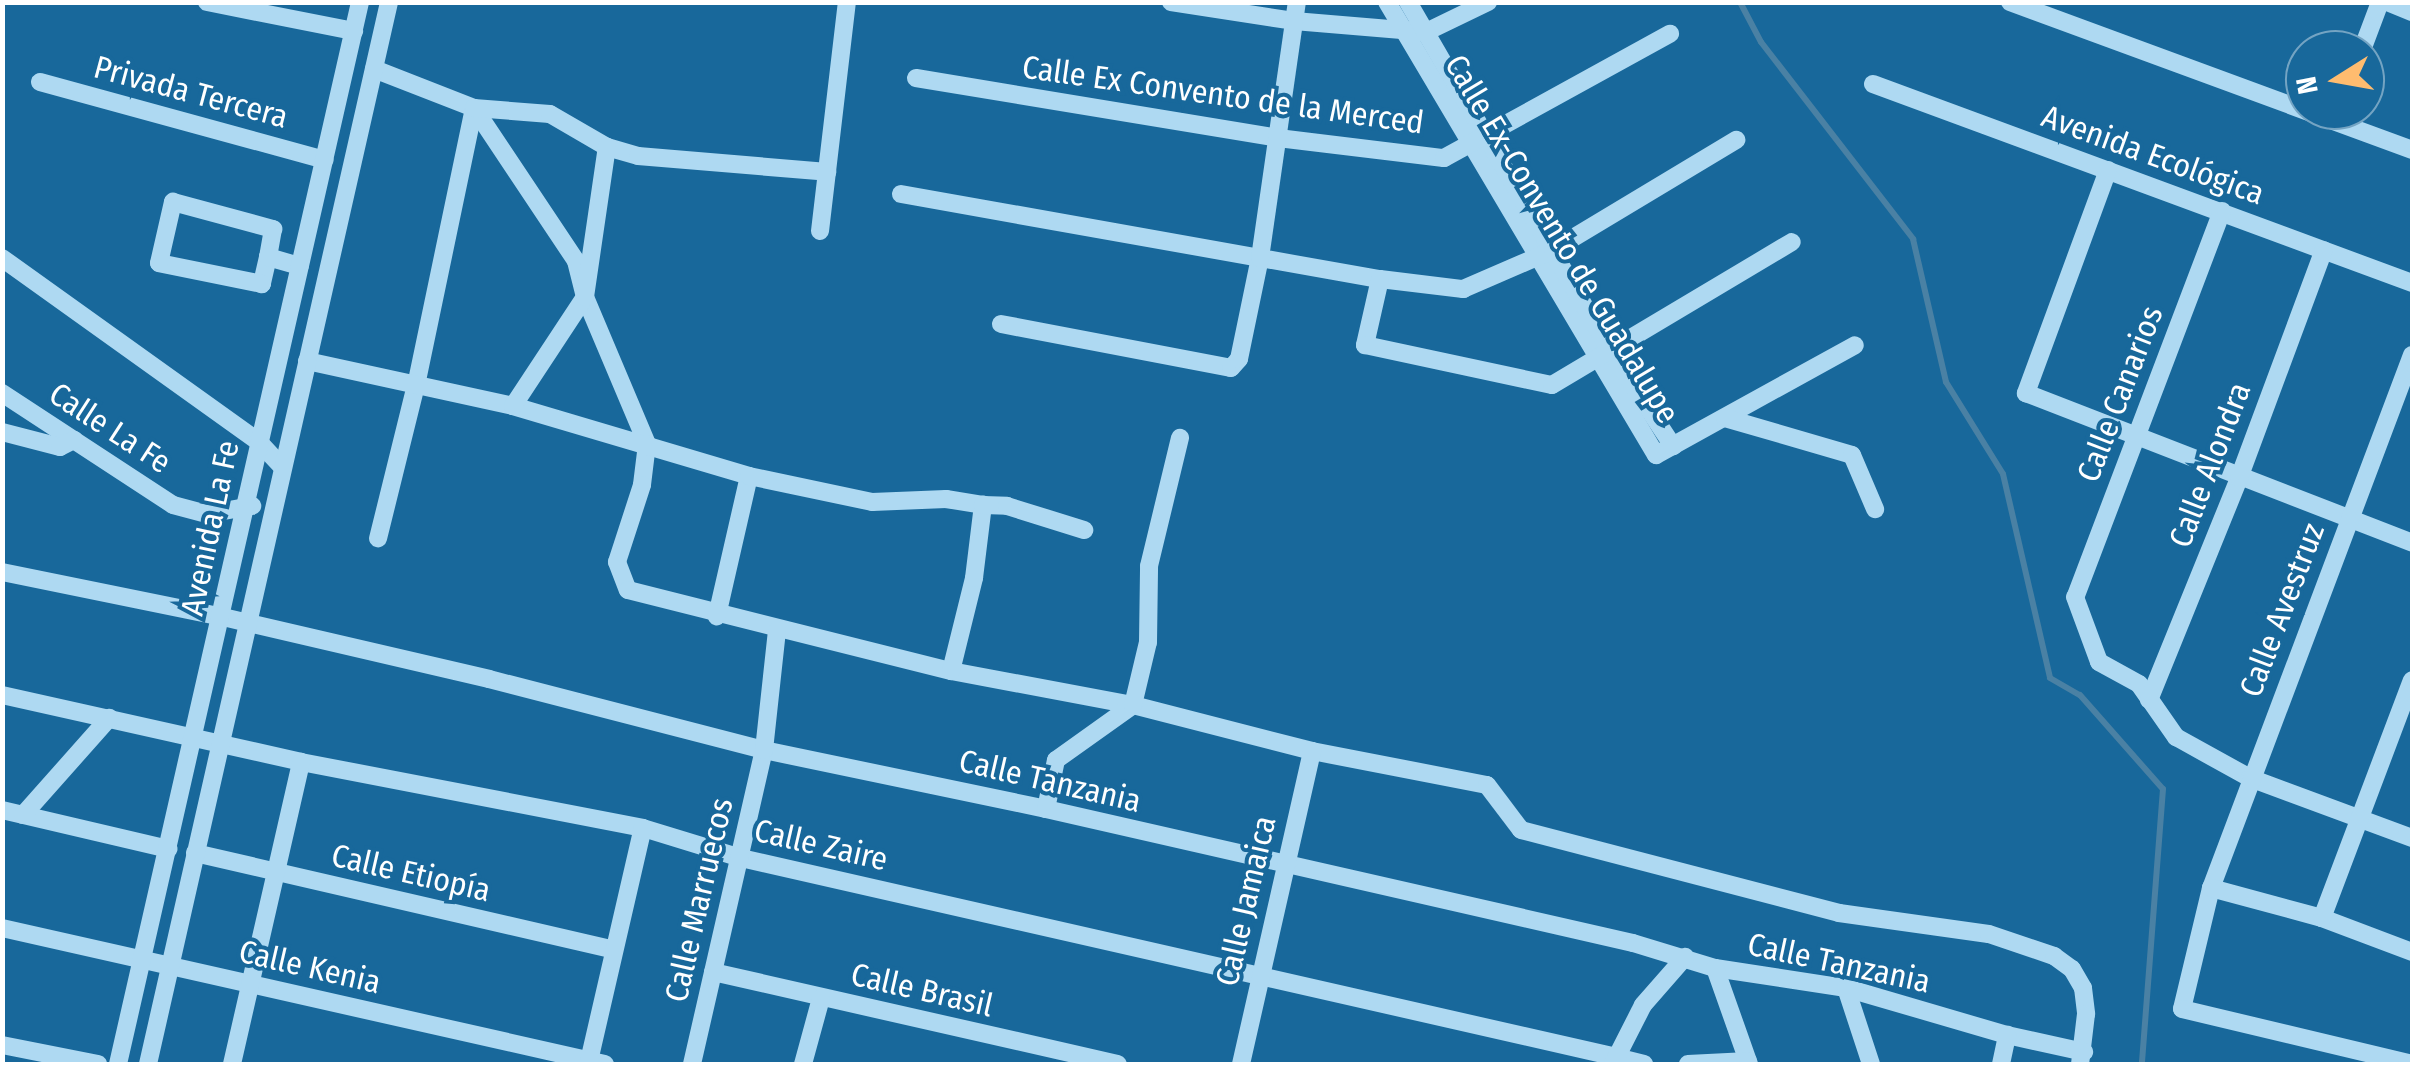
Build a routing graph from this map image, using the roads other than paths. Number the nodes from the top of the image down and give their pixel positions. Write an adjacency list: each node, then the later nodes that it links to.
1 (207, 2): 15 (street)
2 (360, 2): 15 (street, Avenida La Fe)
3 (389, 2): 18 (street, Avenida La Fe)
4 (1171, 2): 11 (street)
5 (1387, 2): 13 (street, Calle Ex-Convento de Guadalupe)
6 (1408, 2): 16 (street, Calle Ex-Convento de Guadalupe)
7 (1488, 2): 16 (street)
8 (2010, 2): 22 (street)
9 (2383, 2): 12 (street); 14 (street)
10 (841, 3): 32 (street)
11 (1296, 12): 13 (street); 25 (street)
12 (2412, 12)
13 (1404, 30): 16 (street); 26 (street, Calle Ex-Convento de Guadalupe)
14 (2371, 30)
15 (354, 31): 30 (street, Avenida La Fe)
16 (1426, 32): 26 (street, Calle Ex-Convento de Guadalupe)
17 (1670, 34): 26 (street, Calle Ex Convento de la Merced)
18 (374, 70): 23 (street); 50 (street, Avenida La Fe)
19 (916, 78): 25 (street, Calle Ex Convento de la Merced)
20 (40, 82): 30 (street, Privada Tercera)
21 (1873, 84): 31 (street, Avenida Ecológica)
22 (2285, 98)
23 (474, 108): 28 (street); 45 (street); 51 (street)
24 (2368, 130): 29 (street)
25 (1278, 138): 26 (street, Calle Ex Convento de la Merced); 41 (street)
26 (1478, 140): 38 (street, Calle Ex-Convento de Guadalupe)
27 (1736, 140): 38 (street)
28 (607, 147): 32 (street); 45 (street)
29 (2412, 150)
30 (325, 160): 42 (street, Avenida La Fe)
31 (2108, 170): 34 (street, Avenida Ecológica); 57 (street)
32 (827, 172): 35 (street)
33 (901, 194): 41 (street)
34 (2222, 211): 37 (street, Avenida Ecológica); 57 (street, Calle Canarios)
35 (820, 230)
36 (1792, 242): 48 (street)
37 (2324, 250): 44 (street, Avenida Ecológica); 64 (street, Calle Alondra)
38 (1546, 253): 43 (street); 48 (street, Calle Ex-Convento de Guadalupe)
39 (268, 257): 39 (street); 42 (street)
40 (2, 258): 59 (street)
41 (1260, 258): 43 (street); 46 (street)
42 (300, 266): 59 (street, Avenida La Fe)
43 (1380, 279): 48 (street)
44 (2412, 283)
45 (585, 297): 53 (street); 60 (street)
46 (1000, 324)
47 (1855, 345): 54 (street)
48 (1604, 356): 61 (street, Calle Ex-Convento de Guadalupe); 61 (street, Calle Ex-Convento de Guadalupe)
49 (2412, 356): 69 (street, Calle Avestruz)
50 (307, 362): 51 (street); 62 (street, Avenida La Fe)
51 (416, 385): 53 (street); 71 (street)
52 (2, 393): 58 (street, Calle La Fe)
53 (513, 406): 60 (street)
54 (1725, 418): 61 (street); 68 (street)
55 (2, 432): 58 (street)
56 (1180, 438): 82 (street)
57 (2136, 438): 64 (street); 81 (street, Calle Canarios)
58 (74, 440): 67 (street, Calle La Fe)
59 (258, 441): 62 (street); 67 (street, Avenida La Fe)
60 (647, 444): 63 (street); 74 (street)
61 (1673, 446)
62 (281, 466): 65 (street, Avenida La Fe)
63 (748, 476): 66 (street); 74 (street)
64 (2239, 478): 69 (street); 81 (street, Calle Alondra)
65 (272, 503): 67 (street, Calle La Fe); 76 (street, Avenida La Fe)
66 (983, 505): 70 (street); 78 (street)
67 (245, 507): 75 (street, Avenida La Fe)
68 (1875, 509)
69 (2350, 520): 72 (street); 89 (street, Calle Avestruz)
70 (1084, 530)
71 (378, 538)
72 (2412, 543)
73 (2, 572): 75 (street, Calle Tanzania)
74 (717, 616): 77 (street)
75 (223, 617): 76 (street, Calle Tanzania); 84 (street, Avenida La Fe)
76 (248, 623): 85 (street, Avenida La Fe); 86 (street, Calle Tanzania)
77 (777, 631): 78 (street); 86 (street, Calle Marruecos)
78 (951, 670): 82 (street)
79 (2412, 680): 93 (street)
80 (2, 694): 83 (street, Calle Zaire)
81 (2148, 700): 89 (street)
82 (1133, 705): 87 (street); 90 (street)
83 (109, 718): 84 (street, Calle Zaire); 92 (street)
84 (193, 736): 85 (street, Calle Zaire); 96 (street, Avenida La Fe)
85 (221, 743): 88 (street, Calle Zaire); 97 (street, Avenida La Fe)
86 (764, 750): 90 (street, Calle Tanzania); 98 (street, Calle Marruecos)
87 (1312, 752): 99 (street, Calle Jamaica); 117 (street)
88 (301, 762): 94 (street, Calle Zaire); 100 (street)
89 (2250, 778): 93 (street); 101 (street, Calle Avestruz)
90 (1046, 809): 99 (street, Calle Tanzania)
91 (2, 810): 92 (street)
92 (23, 815): 96 (street)
93 (2360, 818): 95 (street); 102 (street)
94 (643, 828): 98 (street, Calle Zaire); 104 (street)
95 (2412, 838)
96 (168, 849): 107 (street, Avenida La Fe)
97 (195, 853): 100 (street, Calle Etiopía); 108 (street, Avenida La Fe)
98 (742, 858): 110 (street, Calle Marruecos); 111 (street, Calle Zaire)
99 (1284, 867): 106 (street, Calle Tanzania); 111 (street, Calle Jamaica)
100 (279, 874): 104 (street, Calle Etiopía); 112 (street)
101 (2210, 888): 102 (street); 133 (street, Calle Avestruz)
102 (2322, 918): 105 (street)
103 (2, 928): 107 (street, Calle Kenia)
104 (614, 950): 119 (street)
105 (2412, 952)
106 (1684, 957): 109 (street, Calle Tanzania); 118 (street)
107 (142, 959): 108 (street, Calle Kenia); 122 (street, Avenida La Fe)
108 (170, 966): 112 (street, Calle Kenia); 123 (street, Avenida La Fe)
109 (1715, 968): 113 (street, Calle Tanzania); 120 (street)
110 (713, 972): 114 (street, Calle Brasil); 125 (street, Calle Marruecos)
111 (1259, 978): 118 (street, Calle Zaire); 128 (street, Calle Jamaica)
112 (252, 984): 119 (street, Calle Kenia); 124 (street)
113 (1846, 988): 115 (street, Calle Tanzania); 131 (street)
114 (821, 998): 126 (street); 127 (street, Calle Brasil)
115 (2008, 1035): 117 (street, Calle Tanzania); 132 (street)
116 (2, 1046): 121 (street)
117 (2082, 1058)
118 (1617, 1062): 129 (street, Calle Zaire)
119 (597, 1063)
120 (1749, 1063): 130 (street)
121 (98, 1064)
122 (118, 1064)
123 (148, 1064)
124 (232, 1064)
125 (692, 1064)
126 (803, 1064)
127 (1118, 1064)
128 (1241, 1064)
129 (1644, 1064)
130 (1688, 1064)
131 (1871, 1064)
132 (2000, 1064)
133 (2412, 1064)

